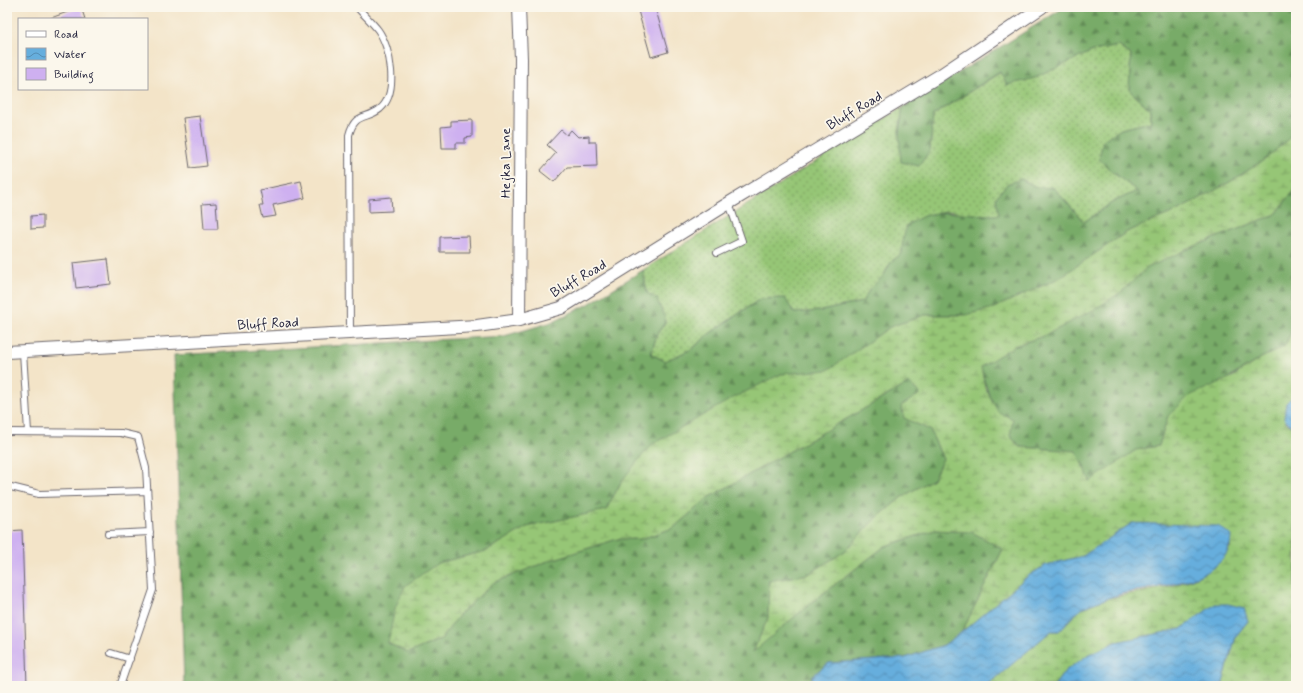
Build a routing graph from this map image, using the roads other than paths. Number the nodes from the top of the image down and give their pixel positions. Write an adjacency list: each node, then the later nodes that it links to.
1 (357, 7): 7 (lane)
2 (520, 7): 6 (street, Hejka Lane)
3 (1042, 7): 4 (street, Bluff Road)
4 (729, 203): 5 (lane); 6 (street, Bluff Road)
5 (717, 253)
6 (519, 320): 7 (street, Bluff Road)
7 (350, 334): 9 (street, Bluff Road)
8 (7, 352): 9 (street, Bluff Road)
9 (23, 352): 11 (lane)
10 (7, 432): 11 (lane)
11 (28, 432): 13 (lane)
12 (7, 486): 13 (lane)
13 (147, 491): 14 (lane)
14 (150, 532): 15 (lane); 17 (lane)
15 (108, 534)
16 (111, 653): 17 (lane)
17 (130, 659): 18 (lane)
18 (120, 686)

